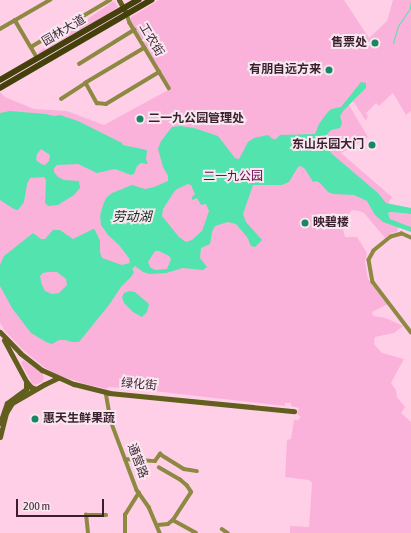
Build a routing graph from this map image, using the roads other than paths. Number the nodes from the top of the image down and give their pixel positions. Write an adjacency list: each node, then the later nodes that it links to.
1 (50, 0): 7 (street)
2 (110, 0): 10 (street)
3 (119, 0): 6 (main road, 工农街)
4 (138, 0): 6 (main road, 园林大道)
5 (151, 0): 6 (main road)
6 (126, 9): 9 (street, 工农街); 12 (main road, 园林大道); 17 (main road)
7 (16, 20): 8 (street); 10 (street)
8 (0, 29)
9 (134, 30): 11 (street, 工农街); 13 (street)
10 (31, 47): 12 (street)
11 (145, 48): 14 (street, 工农街); 16 (street)
12 (38, 60): 15 (main road, 园林大道)
13 (78, 64)
14 (159, 72): 16 (street); 18 (street, 工农街)
15 (0, 80)
16 (86, 83): 19 (street)
17 (0, 88)
18 (169, 88)
19 (61, 99)
20 (411, 238): 22 (street)
21 (0, 332): 23 (main road, 绿化街); 24 (main road, 绿化街)
22 (411, 332)
23 (26, 358): 24 (main road); 25 (main road, 绿化街)
24 (18, 364): 27 (main road, 绿化街)
25 (42, 370): 26 (main road, 绿化街); 28 (main road)
26 (58, 378): 28 (main road); 30 (main road, 绿化街)
27 (26, 381): 29 (main road, 绿化街); 32 (main road)
28 (44, 384): 29 (main road)
29 (36, 389): 33 (main road)
30 (106, 392): 31 (main road, 绿化街); 34 (street, 通营路)
31 (294, 410)
32 (0, 423)
33 (0, 437)
34 (125, 459): 36 (street); 37 (street, 通营路)
35 (159, 468): 39 (street)
36 (197, 471)
37 (139, 493): 40 (street, 通营路); 43 (street)
38 (106, 515): 42 (street)
39 (173, 520): 40 (street); 45 (street)
40 (158, 525): 44 (street, 通营路)
41 (222, 529): 46 (street)
42 (88, 533)
43 (125, 533)
44 (160, 533)
45 (196, 533)
46 (228, 533)

